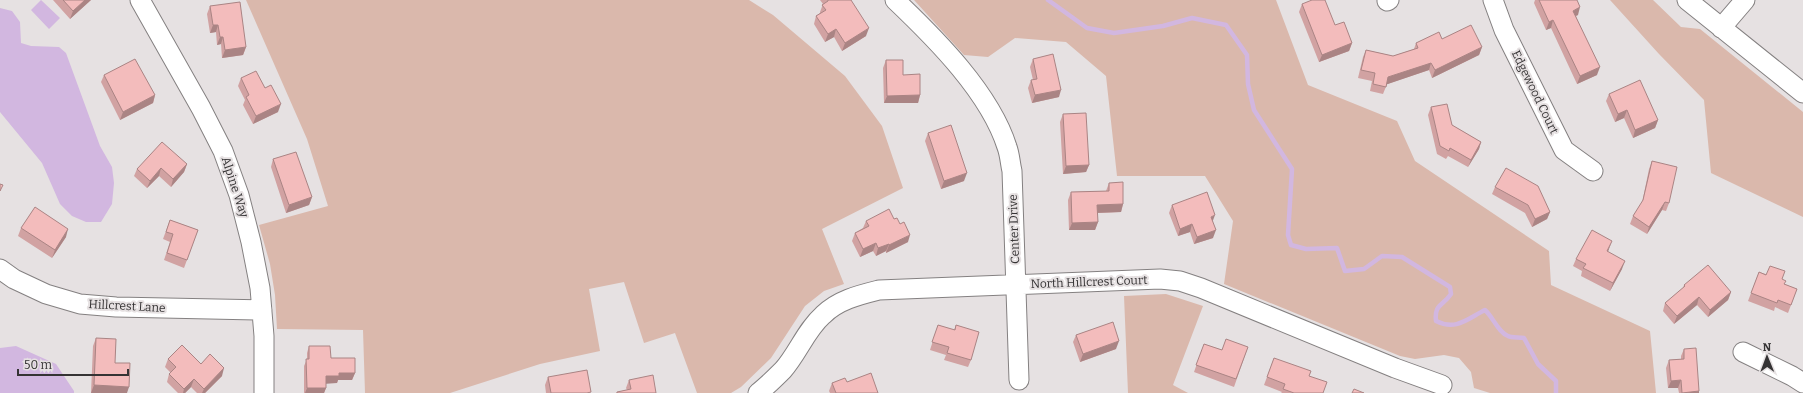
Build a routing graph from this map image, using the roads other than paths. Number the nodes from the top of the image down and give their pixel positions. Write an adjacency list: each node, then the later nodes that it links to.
1 (140, 0): 11 (street, Alpine Way)
2 (895, 0): 10 (street, Center Drive)
3 (1493, 0): 8 (street, Edgewood Court)
4 (1687, 0): 6 (street)
5 (1745, 0): 6 (street)
6 (1721, 28): 7 (street)
7 (1803, 93)
8 (1593, 171)
9 (0, 269): 11 (street, Hillcrest Lane)
10 (1016, 285): 13 (street, Center Drive); 15 (street, North Hillcrest Court); 17 (street, North Hillcrest Court)
11 (262, 310): 16 (street, Alpine Way)
12 (1742, 352): 14 (street)
13 (1019, 380)
14 (1803, 383)
15 (1442, 385)
16 (264, 393)
17 (758, 393)

